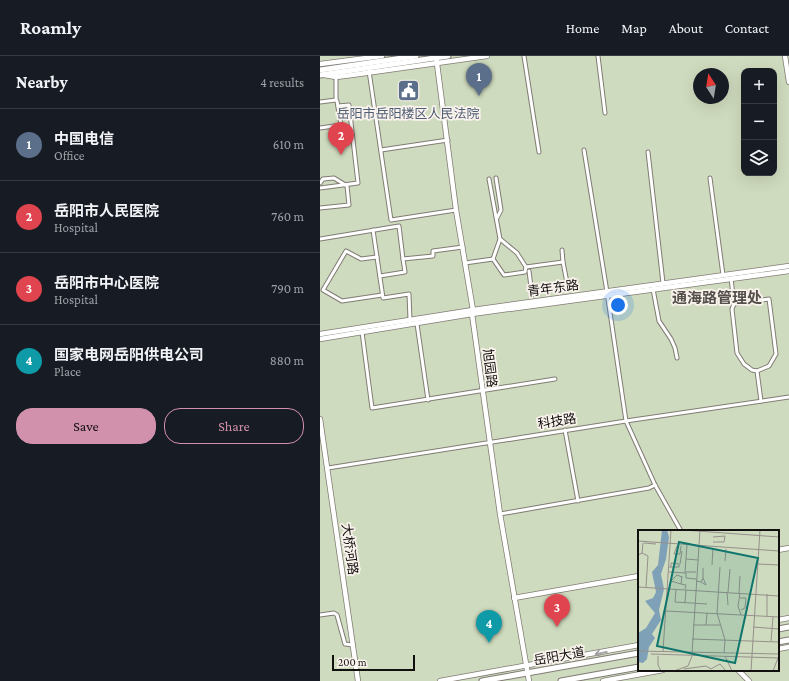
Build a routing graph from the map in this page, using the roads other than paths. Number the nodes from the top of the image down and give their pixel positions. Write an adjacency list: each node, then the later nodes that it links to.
1 (382, 56): 9 (street)
2 (416, 56): 10 (main road)
3 (448, 56): 8 (main road)
4 (487, 56): 8 (street)
5 (524, 56): 23 (street)
6 (598, 56): 18 (street)
7 (785, 56): 14 (street)
8 (436, 59): 11 (main road); 20 (street, 旭园路)
9 (320, 64)
10 (320, 70)
11 (369, 70): 12 (main road); 13 (street); 21 (street)
12 (320, 75): 13 (street)
13 (336, 77): 15 (street)
14 (789, 82)
15 (336, 100): 16 (street); 17 (street)
16 (320, 102)
17 (338, 106): 19 (street); 31 (street)
18 (605, 113)
19 (320, 128)
20 (448, 140): 21 (street); 34 (street, 旭园路)
21 (381, 150): 34 (street)
22 (584, 150): 56 (street)
23 (539, 152)
24 (648, 152): 53 (street)
25 (496, 178): 29 (street)
26 (710, 178): 50 (street)
27 (489, 179): 30 (street)
28 (320, 183): 31 (street)
29 (496, 184): 30 (street); 35 (street)
30 (490, 185): 35 (street)
31 (347, 186): 32 (street); 33 (street)
32 (320, 188)
33 (320, 208)
34 (456, 210): 39 (street, 旭园路)
35 (497, 218): 38 (street)
36 (373, 230): 37 (street); 41 (street); 42 (street)
37 (320, 239)
38 (500, 239): 43 (street); 47 (street)
39 (463, 247): 42 (street); 45 (street, 旭园路)
40 (562, 250): 44 (street)
41 (377, 257): 51 (street); 57 (street)
42 (403, 259): 51 (street)
43 (493, 259): 45 (street); 49 (street)
44 (563, 262): 47 (street); 54 (street)
45 (465, 263): 60 (street, 旭园路)
46 (789, 266): 52 (street, 青年东路)
47 (527, 267): 49 (street)
48 (789, 271): 52 (street, 青年东路)
49 (527, 272): 58 (street)
50 (723, 275): 52 (street, 青年东路); 53 (street, 青年东路)
51 (380, 276): 57 (street)
52 (731, 277): 55 (street, 青年东路); 59 (street)
53 (663, 283): 55 (street, 青年东路)
54 (568, 288)
55 (652, 288): 56 (street, 青年东路); 66 (street)
56 (607, 294): 60 (street, 青年东路); 74 (street)
57 (382, 295): 61 (street)
58 (532, 295)
59 (734, 304): 67 (street); 67 (street)
60 (472, 312): 61 (street, 青年东路); 62 (street, 青年东路); 69 (street, 旭园路)
61 (410, 320): 64 (street, 青年东路)
62 (416, 324): 63 (street, 青年东路); 71 (street)
63 (362, 332): 65 (street, 青年东路); 71 (street)
64 (320, 334)
65 (320, 338)
66 (677, 358)
67 (757, 371): 72 (street)
68 (555, 379): 69 (street)
69 (482, 391): 71 (street); 76 (street, 旭园路)
70 (789, 397): 72 (street, 科技路)
71 (428, 400)
72 (761, 401): 74 (street, 科技路)
73 (320, 419): 77 (street, 大桥河路)
74 (626, 421): 75 (street, 科技路); 78 (street)
75 (565, 430): 76 (street, 科技路); 79 (street)
76 (489, 442): 77 (street, 科技路); 80 (street, 旭园路)
77 (328, 468): 93 (street, 大桥河路)
78 (655, 485): 79 (street); 81 (street)
79 (578, 501): 80 (street)
80 (500, 514): 85 (street, 旭园路)
81 (681, 530)
82 (789, 548): 83 (street)
83 (779, 550)
84 (638, 576): 85 (street)
85 (514, 598): 98 (street, 旭园路)
86 (320, 615): 93 (street)
87 (789, 618): 88 (street)
88 (779, 620)
89 (789, 627): 90 (main road)
90 (779, 629)
91 (789, 640): 92 (main road)
92 (779, 642)
93 (353, 645): 103 (street, 大桥河路)
94 (638, 645): 98 (street, one-way to 98)
95 (789, 647): 96 (street)
96 (779, 649)
97 (638, 652): 102 (main road, 岳阳大道)
98 (526, 666): 102 (street, 旭园路); 104 (street)
99 (638, 667): 107 (main road, 岳阳大道)
100 (658, 671): 108 (street)
101 (739, 671): 109 (street)
102 (527, 673): 105 (main road, 岳阳大道); 106 (street, 旭园路)
103 (358, 681)
104 (440, 681)
105 (482, 681)
106 (529, 681)
107 (561, 681)
108 (603, 681)
109 (749, 681)

